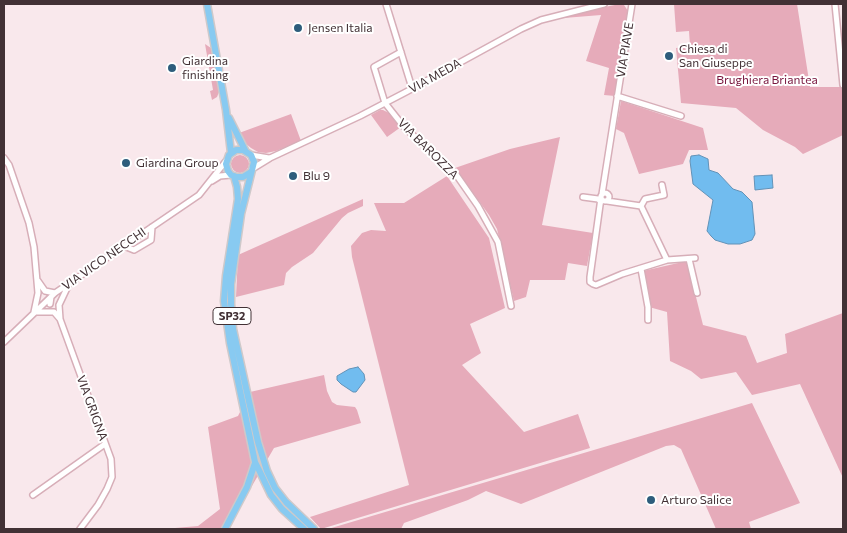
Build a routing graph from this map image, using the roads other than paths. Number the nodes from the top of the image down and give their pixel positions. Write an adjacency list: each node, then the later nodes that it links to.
1 (206, 4): 12 (main road)
2 (386, 4): 7 (street)
3 (604, 4): 6 (street, VIA MEDA)
4 (632, 4): 10 (street, VIA PIAVE)
5 (835, 4): 8 (street)
6 (590, 5): 9 (street, VIA MEDA)
7 (401, 52): 9 (street); 11 (street)
8 (843, 85)
9 (412, 88): 11 (street, VIA MEDA)
10 (617, 96): 13 (street); 25 (street, VIA PIAVE)
11 (385, 103): 18 (street, VIA MEDA); 38 (street, VIA BAROZZA)
12 (226, 110): 14 (main road); 15 (main road)
13 (681, 116)
14 (245, 150): 15 (main road); 16 (main road)
15 (230, 153): 19 (main road)
16 (251, 155): 18 (street); 20 (main road)
17 (4, 158): 31 (street)
18 (270, 158): 20 (street, VIA MEDA)
19 (226, 161): 21 (main road); 22 (street, VIA VICO NECCHI)
20 (251, 171): 21 (main road); 50 (main road, SP32)
21 (233, 175): 22 (street, VIA VICO NECCHI); 45 (main road, SP32)
22 (210, 183): 27 (street, VIA VICO NECCHI)
23 (662, 185): 26 (street)
24 (583, 197): 25 (street)
25 (606, 197): 26 (street); 30 (street, VIA PIAVE)
26 (641, 206): 29 (street)
27 (152, 226): 28 (street, VIA VICO NECCHI); 28 (street)
28 (124, 246): 32 (street, VIA VICO NECCHI)
29 (667, 260): 30 (street); 33 (street)
30 (641, 269): 42 (street)
31 (38, 280): 34 (street); 35 (street)
32 (69, 283): 34 (street, VIA VICO NECCHI); 37 (street, VIA GRIGNA)
33 (697, 293)
34 (53, 295): 36 (street, VIA VICO NECCHI); 37 (street)
35 (38, 296): 36 (street); 39 (street)
36 (47, 303): 39 (street, VIA VICO NECCHI); 40 (street)
37 (59, 305): 41 (street, VIA GRIGNA)
38 (511, 306)
39 (34, 312): 40 (street); 43 (street, VIA VICO NECCHI)
40 (54, 312): 41 (street)
41 (60, 319): 44 (street, VIA GRIGNA)
42 (648, 320)
43 (4, 342)
44 (105, 444): 46 (street); 47 (street, VIA GRIGNA)
45 (256, 462): 48 (main road); 49 (main road, SP32)
46 (33, 495)
47 (80, 529)
48 (225, 529)
49 (304, 529)
50 (314, 529)

